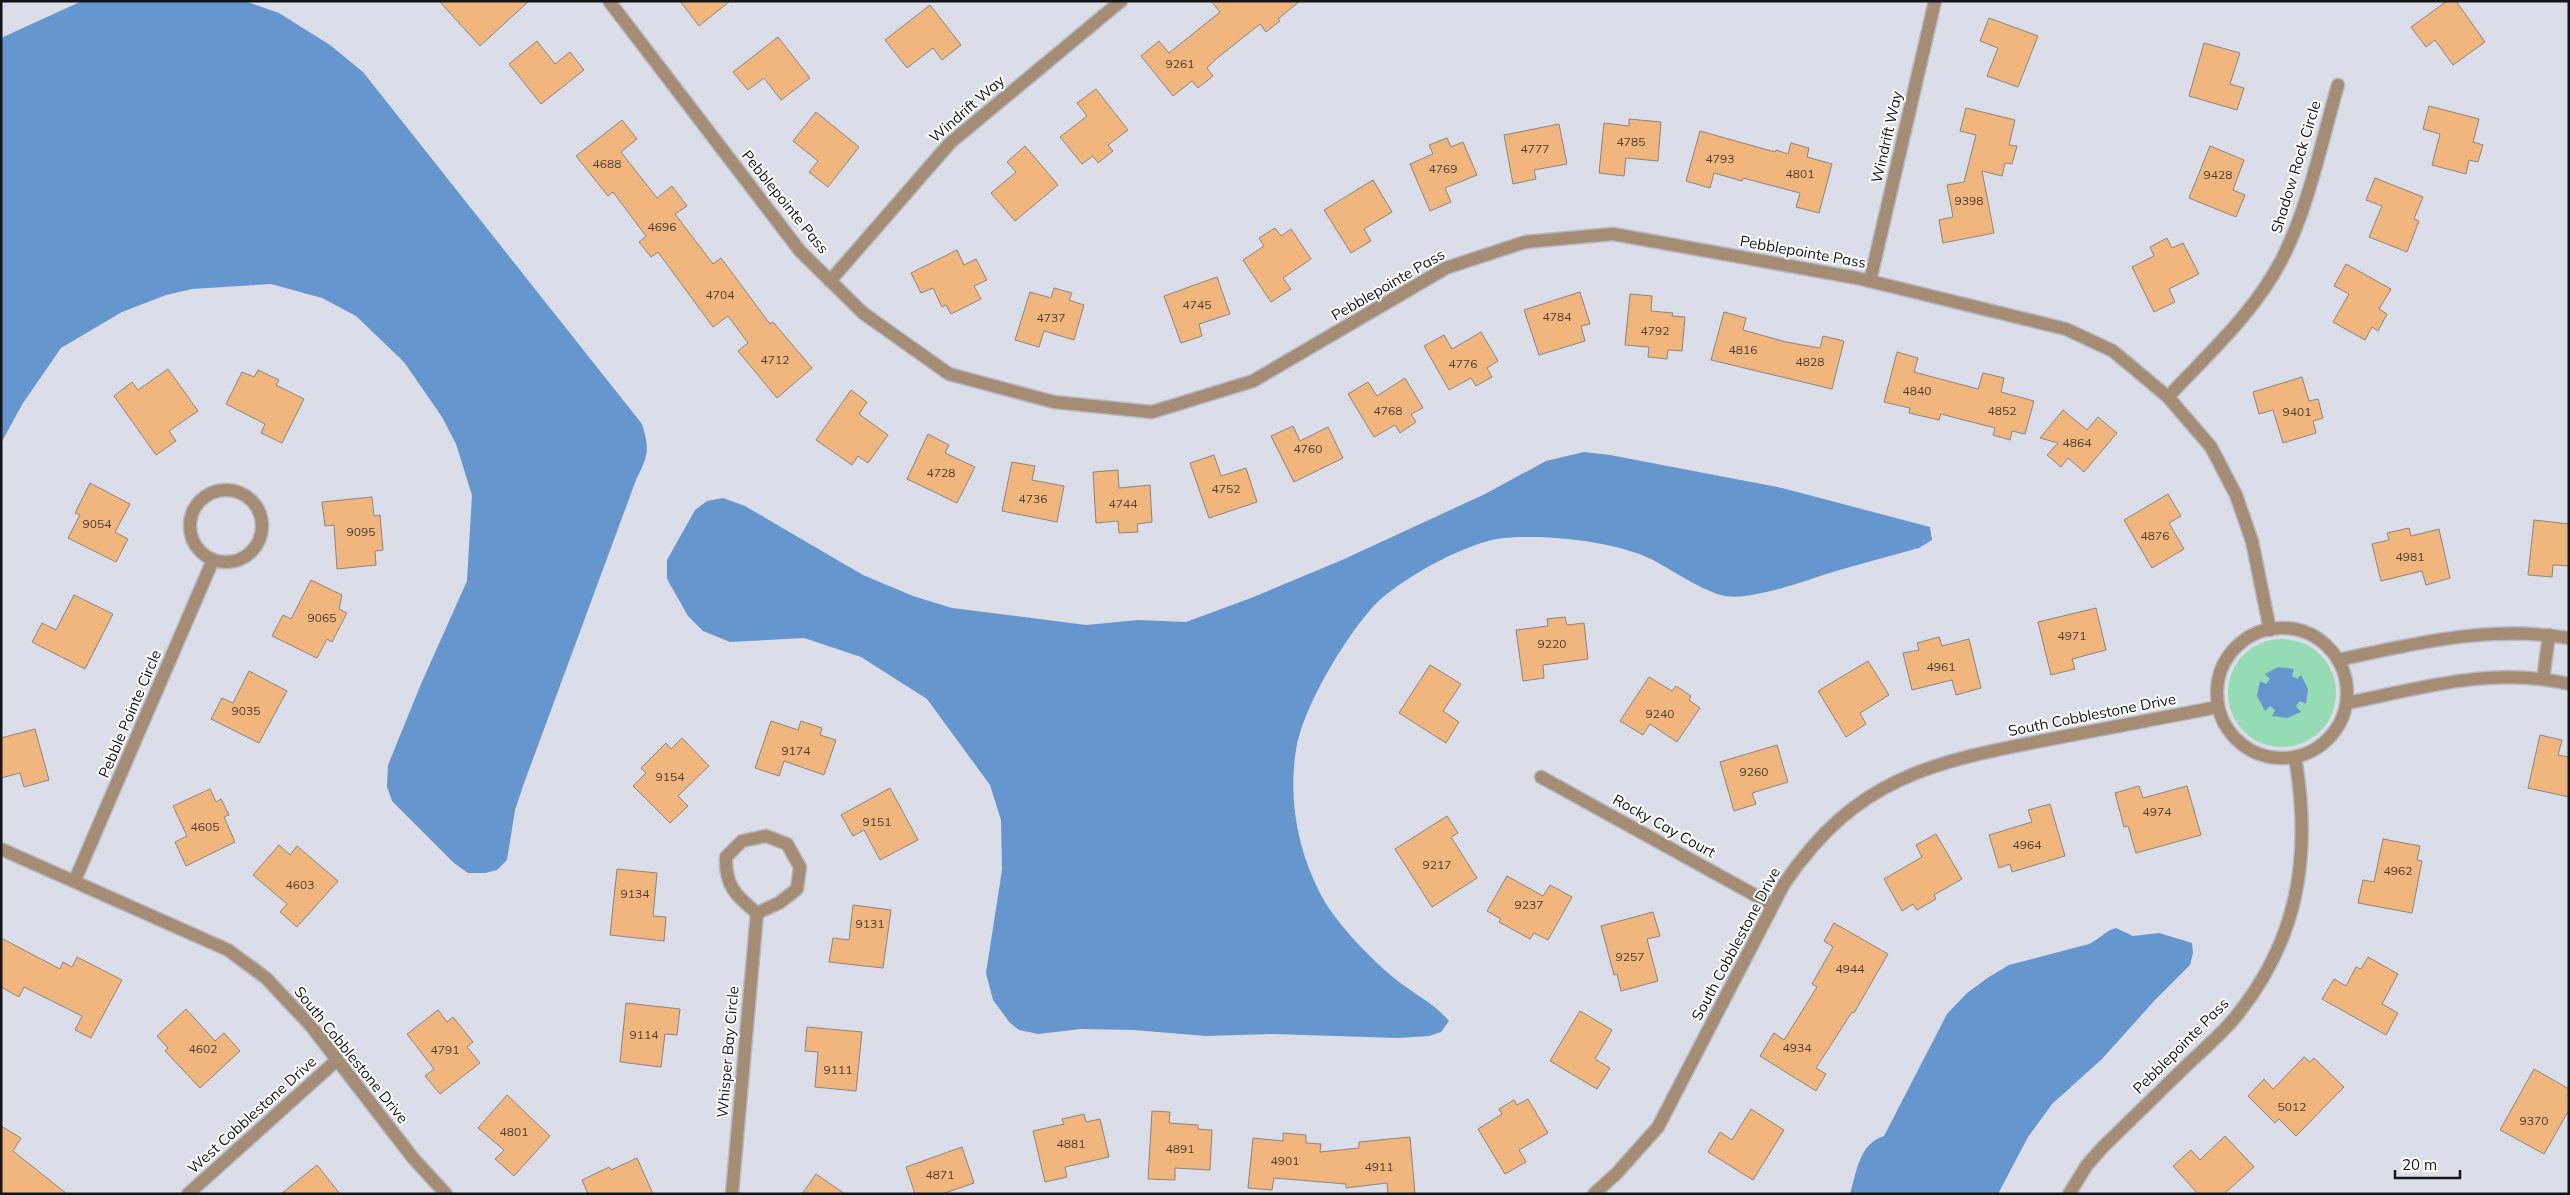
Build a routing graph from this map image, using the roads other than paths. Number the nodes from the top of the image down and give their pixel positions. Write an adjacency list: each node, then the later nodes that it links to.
1 (610, 1): 5 (street, Pebblepointe Pass)
2 (1121, 1): 5 (street, Windrift Way)
3 (1935, 1): 6 (street, Windrift Way)
4 (2338, 85): 7 (street, Shadow Rock Circle)
5 (830, 281): 6 (street, Pebblepointe Pass)
6 (1870, 281): 7 (street, Pebblepointe Pass)
7 (2168, 397): 9 (street, Pebblepointe Pass)
8 (213, 560): 8 (street); 20 (street, Pebble Pointe Circle)
9 (2270, 630): 12 (street); 16 (street)
10 (2549, 635): 11 (street); 12 (street); 13 (street)
11 (2569, 638)
12 (2338, 660): 15 (street)
13 (2543, 679): 14 (street); 15 (street)
14 (2569, 684)
15 (2347, 703): 17 (street)
16 (2218, 707): 17 (street); 21 (street, South Cobblestone Drive)
17 (2295, 757): 28 (street, Pebblepointe Pass)
18 (1541, 777): 21 (street, Rocky Cay Court)
19 (1, 849): 20 (street, South Cobblestone Drive)
20 (76, 880): 23 (street, South Cobblestone Drive)
21 (1771, 904): 27 (street, South Cobblestone Drive)
22 (758, 913): 22 (street); 26 (street, Whisper Bay Circle)
23 (337, 1060): 24 (street, West Cobblestone Drive); 25 (street, South Cobblestone Drive)
24 (188, 1194)
25 (446, 1194)
26 (732, 1194)
27 (1594, 1194)
28 (2069, 1194)

